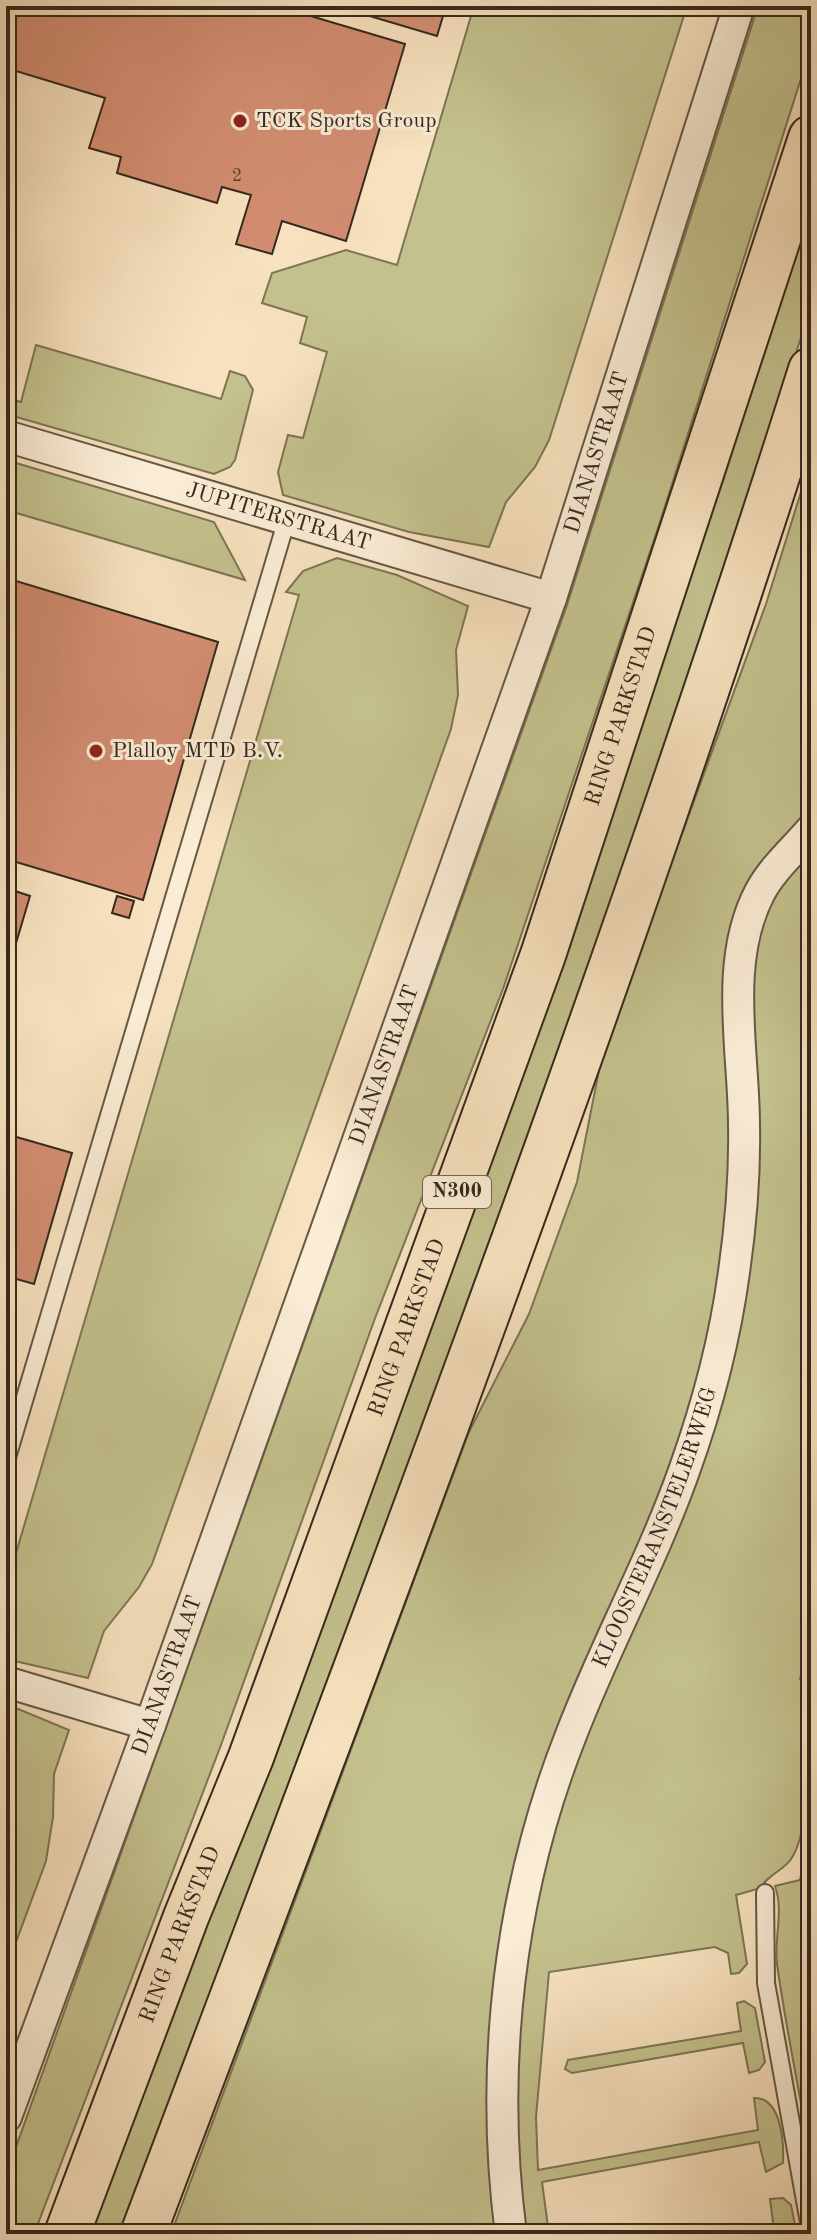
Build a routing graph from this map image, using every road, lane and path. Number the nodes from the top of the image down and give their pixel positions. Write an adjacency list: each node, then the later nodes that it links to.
1 (739, 6): 6 (street, DIANASTRAAT)
2 (811, 138): 13 (highway, RING PARKSTAD / N300)
3 (811, 370): 14 (highway)
4 (6, 436): 5 (street, JUPITERSTRAAT)
5 (287, 519): 6 (street, JUPITERSTRAAT); 8 (lane)
6 (551, 598): 10 (street, DIANASTRAAT)
7 (811, 830): 15 (street, KLOOSTERANSTELERWEG)
8 (6, 1461)
9 (6, 1682): 10 (street)
10 (150, 1725): 12 (street, DIANASTRAAT)
11 (765, 1893): 16 (lane)
12 (6, 2117)
13 (67, 2234)
14 (143, 2234)
15 (511, 2234)
16 (811, 2234)

